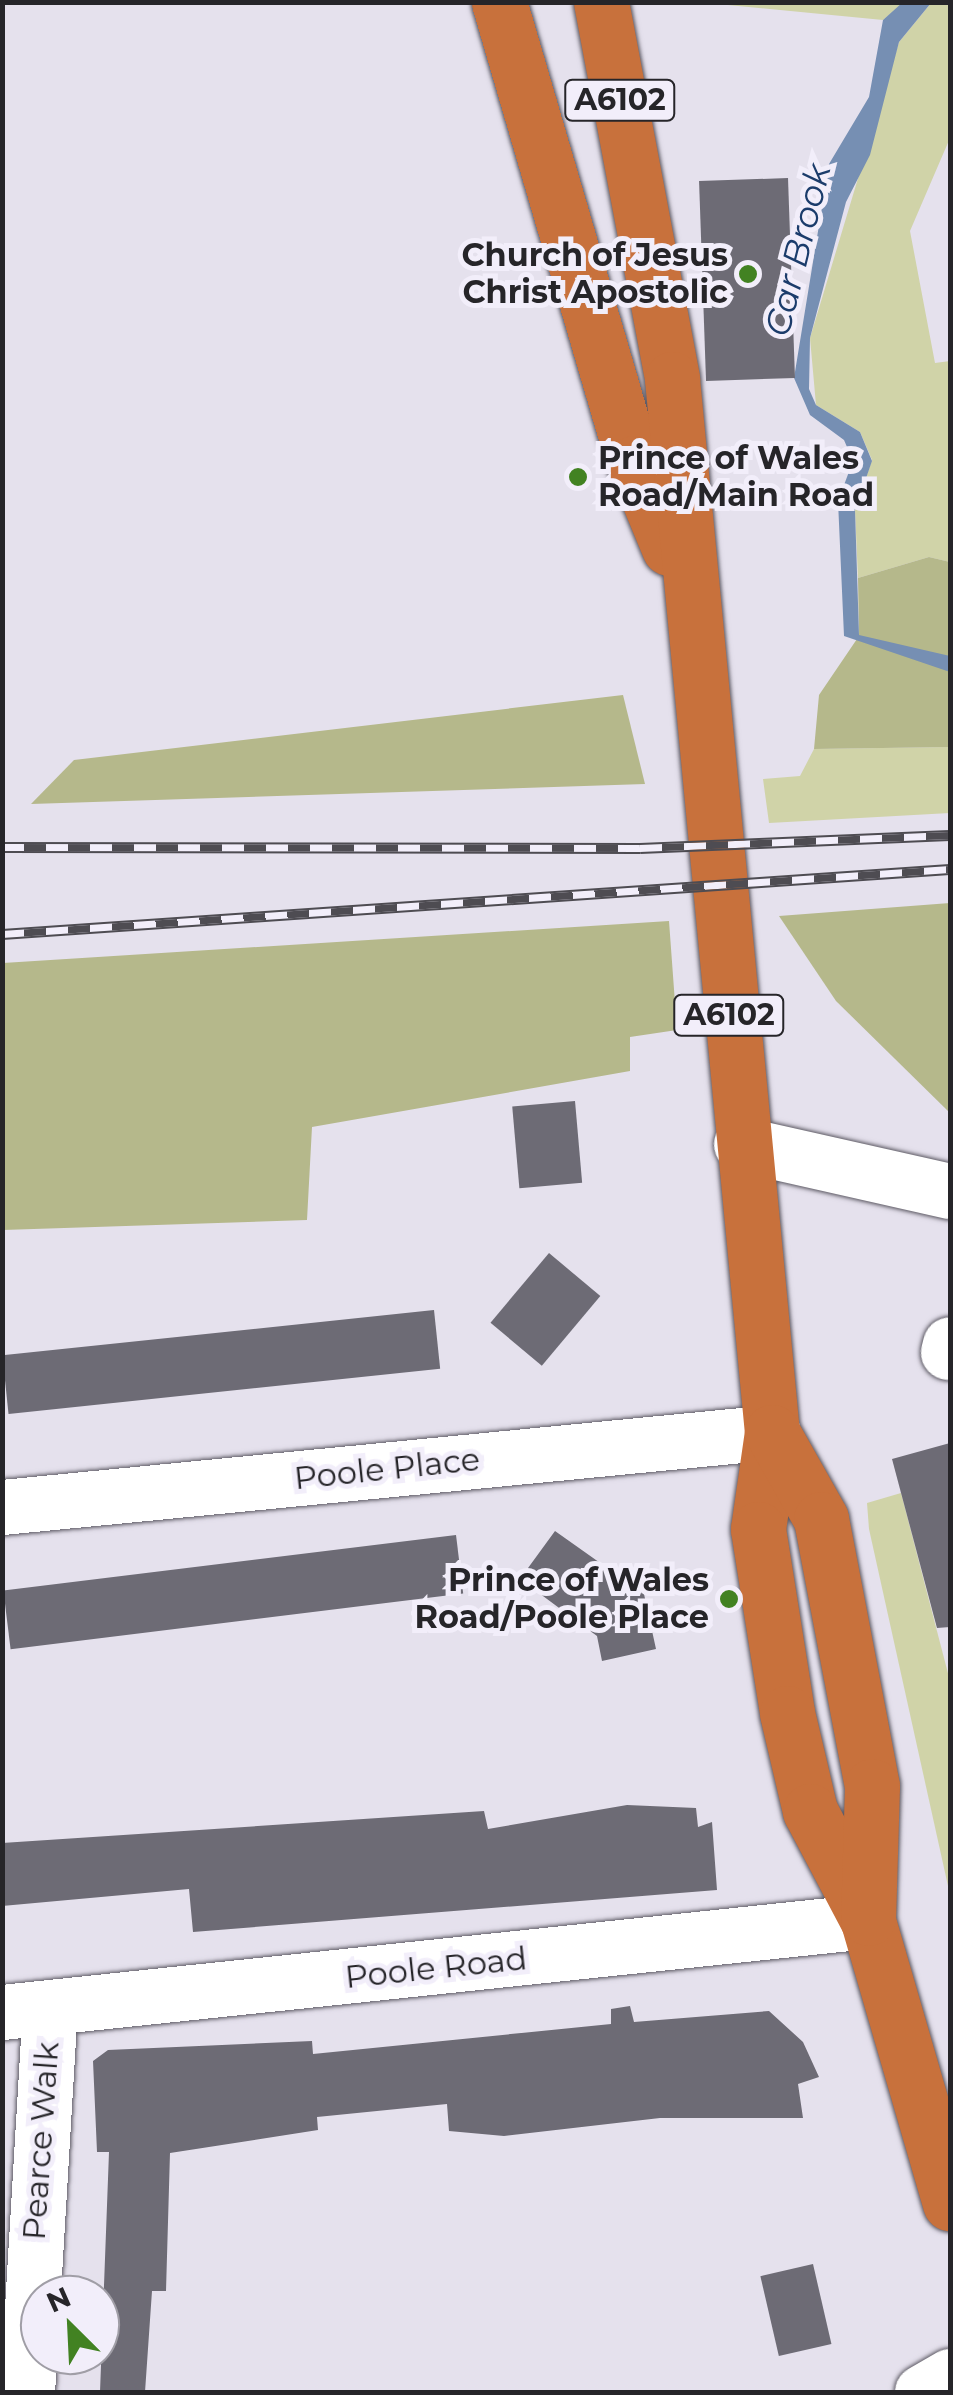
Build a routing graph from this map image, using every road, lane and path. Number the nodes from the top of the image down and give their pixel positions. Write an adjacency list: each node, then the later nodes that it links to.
1 (499, 2): 3 (highway, A6102)
2 (601, 2): 3 (highway, A6102)
3 (690, 597): 4 (highway, A6102)
4 (742, 1144): 5 (street); 6 (highway, A6102)
5 (950, 1192)
6 (772, 1432): 7 (street, Poole Place); 8 (highway, A6102)
7 (2, 1508)
8 (868, 1921): 9 (street, Poole Road); 10 (highway, A6102)
9 (26, 2010): 12 (street, Pearce Walk)
10 (940, 2131): 11 (highway, A6102)
11 (950, 2203)
12 (15, 2334): 14 (street, Pearce Walk)
13 (950, 2376): 15 (street)
14 (27, 2392)
15 (922, 2392)

